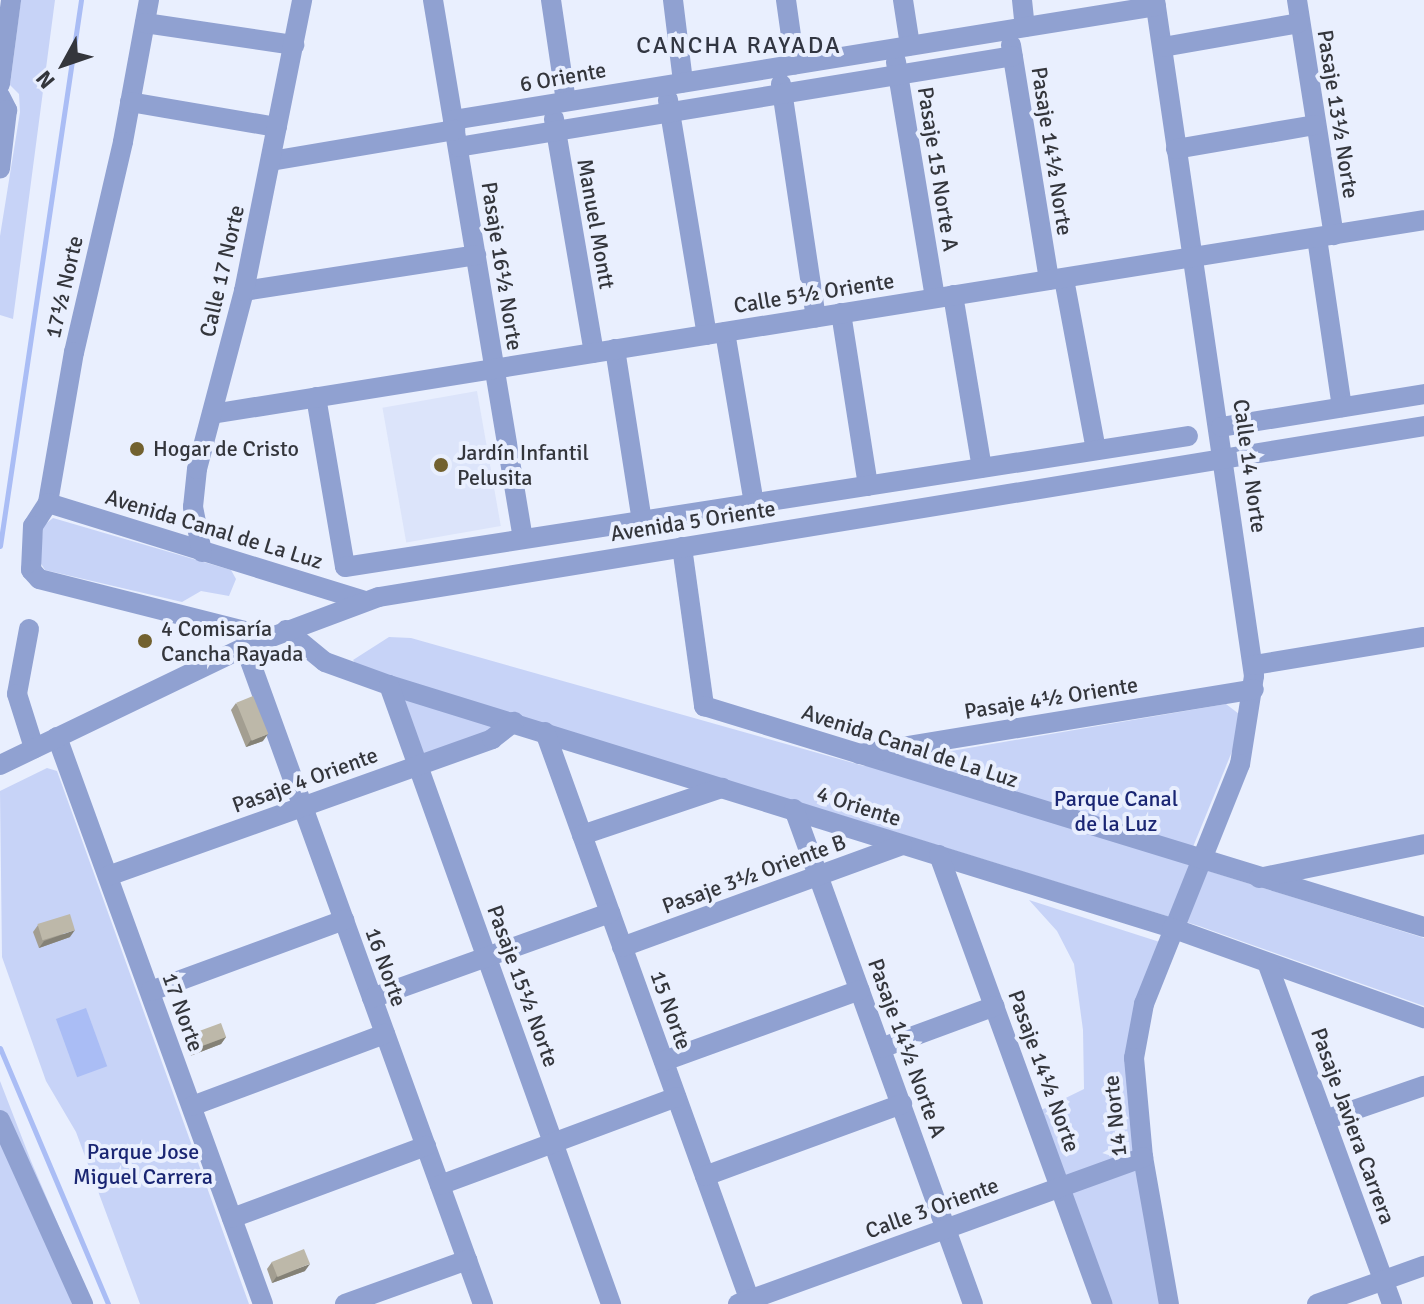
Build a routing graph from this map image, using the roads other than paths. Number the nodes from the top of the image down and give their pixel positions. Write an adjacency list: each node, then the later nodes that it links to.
1 (11, 0): 22 (street)
2 (149, 0): 12 (street, 17½ Norte)
3 (302, 0): 15 (street, Calle 17 Norte)
4 (433, 0): 30 (street, Pasaje 16½ Norte)
5 (551, 0): 25 (street, Manuel Montt)
6 (673, 0): 21 (street)
7 (786, 0): 19 (street)
8 (903, 0): 16 (street, Pasaje 15 Norte A)
9 (1022, 0): 14 (street, Pasaje 14½ Norte)
10 (1297, 0): 13 (street, Pasaje 13½ Norte)
11 (1155, 3): 14 (street, 6 Oriente); 17 (street, Calle 14 Norte)
12 (145, 23): 15 (street); 24 (street, 17½ Norte)
13 (1299, 23): 17 (street); 27 (street, Pasaje 13½ Norte)
14 (1017, 28): 16 (street, 6 Oriente); 18 (street, Pasaje 14½ Norte)
15 (294, 45): 28 (street, Calle 17 Norte)
16 (902, 46): 19 (street, 6 Oriente); 20 (street, Pasaje 15 Norte A)
17 (1163, 47): 31 (street, Calle 14 Norte)
18 (1013, 56): 20 (street, 6 Oriente); 38 (street, Pasaje 14½ Norte)
19 (787, 65): 21 (street, 6 Oriente); 23 (street)
20 (898, 75): 23 (street, 6 Oriente); 40 (street, Pasaje 15 Norte A)
21 (674, 83): 25 (street, 6 Oriente); 26 (street)
22 (1, 93): 32 (street)
23 (783, 94): 26 (street, 6 Oriente); 42 (street)
24 (130, 102): 28 (street); 58 (street, 17½ Norte)
25 (559, 102): 29 (street, Manuel Montt); 30 (street, 6 Oriente)
26 (670, 112): 29 (street, 6 Oriente); 43 (street)
27 (1315, 125): 31 (street); 35 (street, Pasaje 13½ Norte)
28 (277, 127): 33 (street, Calle 17 Norte)
29 (556, 131): 30 (street, 6 Oriente); 45 (street, Manuel Montt)
30 (455, 132): 33 (street, 6 Oriente); 36 (street, Pasaje 16½ Norte)
31 (1176, 149): 37 (street, Calle 14 Norte)
32 (1, 160)
33 (271, 161): 39 (street, Calle 17 Norte)
34 (1424, 220): 35 (street, Calle 5½ Oriente)
35 (1325, 236): 37 (street, Calle 5½ Oriente); 49 (street, Pasaje 13½ Norte)
36 (476, 255): 39 (street); 46 (street, Pasaje 16½ Norte)
37 (1194, 257): 38 (street, Calle 5½ Oriente); 52 (street, Calle 14 Norte)
38 (1056, 280): 40 (street, Calle 5½ Oriente); 54 (street, Pasaje 14½ Norte)
39 (244, 291): 50 (street, Calle 17 Norte)
40 (944, 297): 41 (street, Calle 5½ Oriente); 56 (street, Pasaje 15 Norte A)
41 (841, 313): 42 (street, Calle 5½ Oriente); 57 (street)
42 (816, 317): 43 (street, Calle 5½ Oriente)
43 (716, 333): 44 (street, Calle 5½ Oriente); 59 (street)
44 (615, 349): 45 (street, Calle 5½ Oriente); 60 (street)
45 (594, 353): 46 (street, Calle 5½ Oriente)
46 (495, 369): 48 (street, Calle 5½ Oriente); 61 (street, Pasaje 16½ Norte)
47 (1424, 394): 49 (street)
48 (316, 397): 50 (street, Calle 5½ Oriente); 61 (street)
49 (1342, 407): 52 (street)
50 (212, 414): 63 (street, Calle 17 Norte)
51 (1424, 426): 55 (street, Avenida 5 Oriente)
52 (1221, 427): 55 (street, Calle 14 Norte)
53 (1188, 436): 54 (street)
54 (1096, 450): 56 (street)
55 (1226, 459): 62 (street, Avenida 5 Oriente); 69 (street, Calle 14 Norte)
56 (982, 468): 57 (street)
57 (868, 486): 59 (street)
58 (48, 503): 63 (street, Avenida Canal de La Luz); 66 (street, 17½ Norte)
59 (754, 503): 60 (street)
60 (642, 521): 61 (street)
61 (523, 539)
62 (682, 547): 64 (street, Avenida 5 Oriente); 76 (street, Avenida Canal de La Luz)
63 (202, 552): 64 (street, Avenida Canal de La Luz)
64 (365, 601): 66 (street, Avenida 5 Oriente)
65 (29, 629): 75 (street)
66 (277, 634): 68 (street, Avenida 5 Oriente); 70 (street, 4 Oriente)
67 (1424, 637): 69 (street)
68 (245, 647): 74 (street, Avenida 5 Oriente); 80 (street, 16 Norte)
69 (1254, 665): 71 (street, Calle 14 Norte)
70 (389, 685): 72 (street, 4 Oriente); 78 (street, Pasaje 15½ Norte)
71 (1254, 689): 76 (street, Pasaje 4½ Oriente); 86 (street, Calle 14 Norte)
72 (514, 722): 73 (street, 4 Oriente); 78 (street, Pasaje 4 Oriente)
73 (545, 732): 79 (street, 4 Oriente); 82 (street, 15 Norte)
74 (57, 737): 75 (street, Avenida 5 Oriente); 88 (street, 17 Norte)
75 (34, 748): 77 (street, Avenida 5 Oriente)
76 (856, 755): 86 (street, Avenida Canal de La Luz)
77 (0, 765)
78 (418, 765): 80 (street, Pasaje 4 Oriente); 95 (street, Pasaje 15½ Norte)
79 (722, 788): 81 (street, 4 Oriente); 82 (street)
80 (303, 807): 88 (street, Pasaje 4 Oriente); 91 (street, 16 Norte)
81 (794, 809): 84 (street, 4 Oriente); 87 (street, Pasaje 14½ Norte A)
82 (582, 835): 90 (street, 15 Norte)
83 (1424, 844): 89 (street)
84 (902, 845): 85 (street, 4 Oriente); 87 (street, Pasaje 3½ Oriente B)
85 (939, 855): 93 (street, 4 Oriente); 100 (street, Pasaje 14½ Norte)
86 (1202, 861): 89 (street, Avenida Canal de La Luz); 93 (street, Calle 14 Norte)
87 (819, 875): 94 (street, Pasaje 3½ Oriente B); 97 (street, Pasaje 14½ Norte A)
88 (108, 876): 98 (street, 17 Norte)
89 (1257, 878): 92 (street, Avenida Canal de La Luz)
90 (610, 913): 94 (street, 15 Norte); 95 (street)
91 (344, 920): 98 (street); 99 (street, 16 Norte)
92 (1424, 927)
93 (1172, 928): 96 (street, 4 Oriente); 113 (street, 14 Norte)
94 (622, 947): 104 (street, 15 Norte)
95 (487, 957): 99 (street); 111 (street, Pasaje 15½ Norte)
96 (1268, 965): 101 (street, 4 Oriente); 110 (street, Pasaje Javiera Carrera)
97 (860, 990): 103 (street, Pasaje 14½ Norte A); 104 (street)
98 (151, 991): 108 (street, 17 Norte)
99 (372, 998): 102 (street, 16 Norte)
100 (995, 1006): 103 (street); 116 (street, Pasaje 14½ Norte)
101 (1424, 1018)
102 (385, 1034): 108 (street); 112 (street, 16 Norte)
103 (881, 1048): 107 (street, Pasaje 14½ Norte A)
104 (664, 1061): 106 (street, 15 Norte)
105 (1424, 1086): 110 (street)
106 (676, 1097): 111 (street); 114 (street, 15 Norte)
107 (902, 1104): 114 (street); 118 (street, Pasaje 14½ Norte A)
108 (192, 1106): 117 (street, 17 Norte)
109 (0, 1120): 123 (street)
110 (1325, 1120): 121 (street, Pasaje Javiera Carrera)
111 (553, 1143): 115 (street); 127 (street, Pasaje 15½ Norte)
112 (426, 1146): 115 (street, 16 Norte); 117 (street)
113 (1143, 1157): 116 (street, Calle 3 Oriente); 130 (street, 14 Norte)
114 (705, 1176): 122 (street, 15 Norte)
115 (440, 1185): 119 (street, 16 Norte)
116 (1060, 1187): 118 (street, Calle 3 Oriente); 129 (street, Pasaje 14½ Norte)
117 (232, 1218): 124 (street, 17 Norte)
118 (946, 1228): 122 (street, Calle 3 Oriente); 128 (street, Pasaje 14½ Norte A)
119 (467, 1260): 125 (street); 126 (street, 16 Norte)
120 (1424, 1266): 121 (street)
121 (1383, 1280): 131 (street); 132 (street, Pasaje Javiera Carrera)
122 (746, 1303)
123 (83, 1304)
124 (263, 1304)
125 (345, 1304)
126 (483, 1304)
127 (611, 1304)
128 (973, 1304)
129 (1102, 1304)
130 (1169, 1304)
131 (1317, 1304)
132 (1392, 1304)

